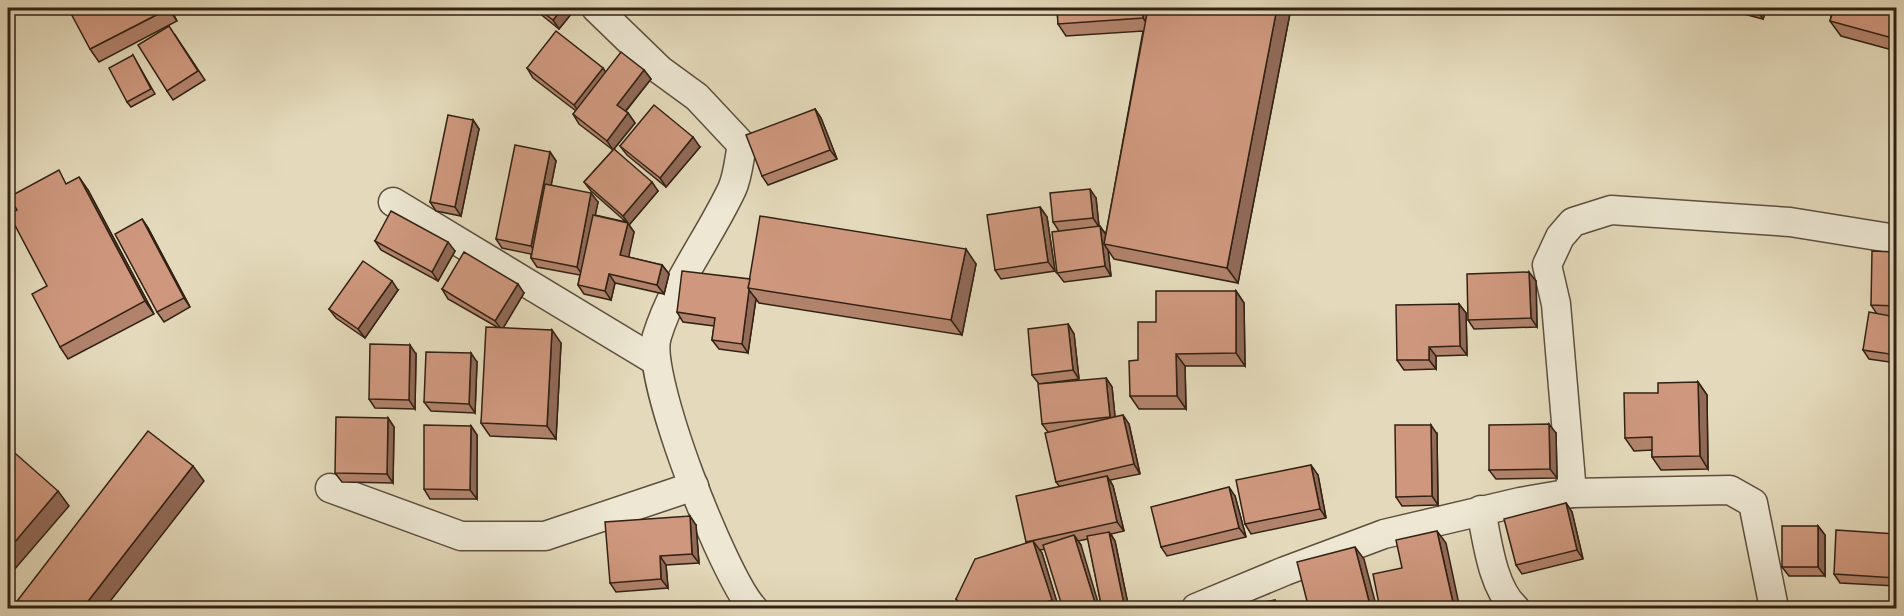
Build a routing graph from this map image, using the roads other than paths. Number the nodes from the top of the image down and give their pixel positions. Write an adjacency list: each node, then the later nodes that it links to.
1 (596, 8): 4 (street)
2 (393, 202): 4 (street)
3 (1896, 239): 7 (street)
4 (656, 361): 5 (street)
5 (694, 486): 6 (street); 9 (street)
6 (330, 488)
7 (1572, 493): 8 (street); 12 (street)
8 (1480, 510): 10 (street); 11 (street)
9 (753, 609)
10 (1196, 609)
11 (1515, 609)
12 (1774, 609)

